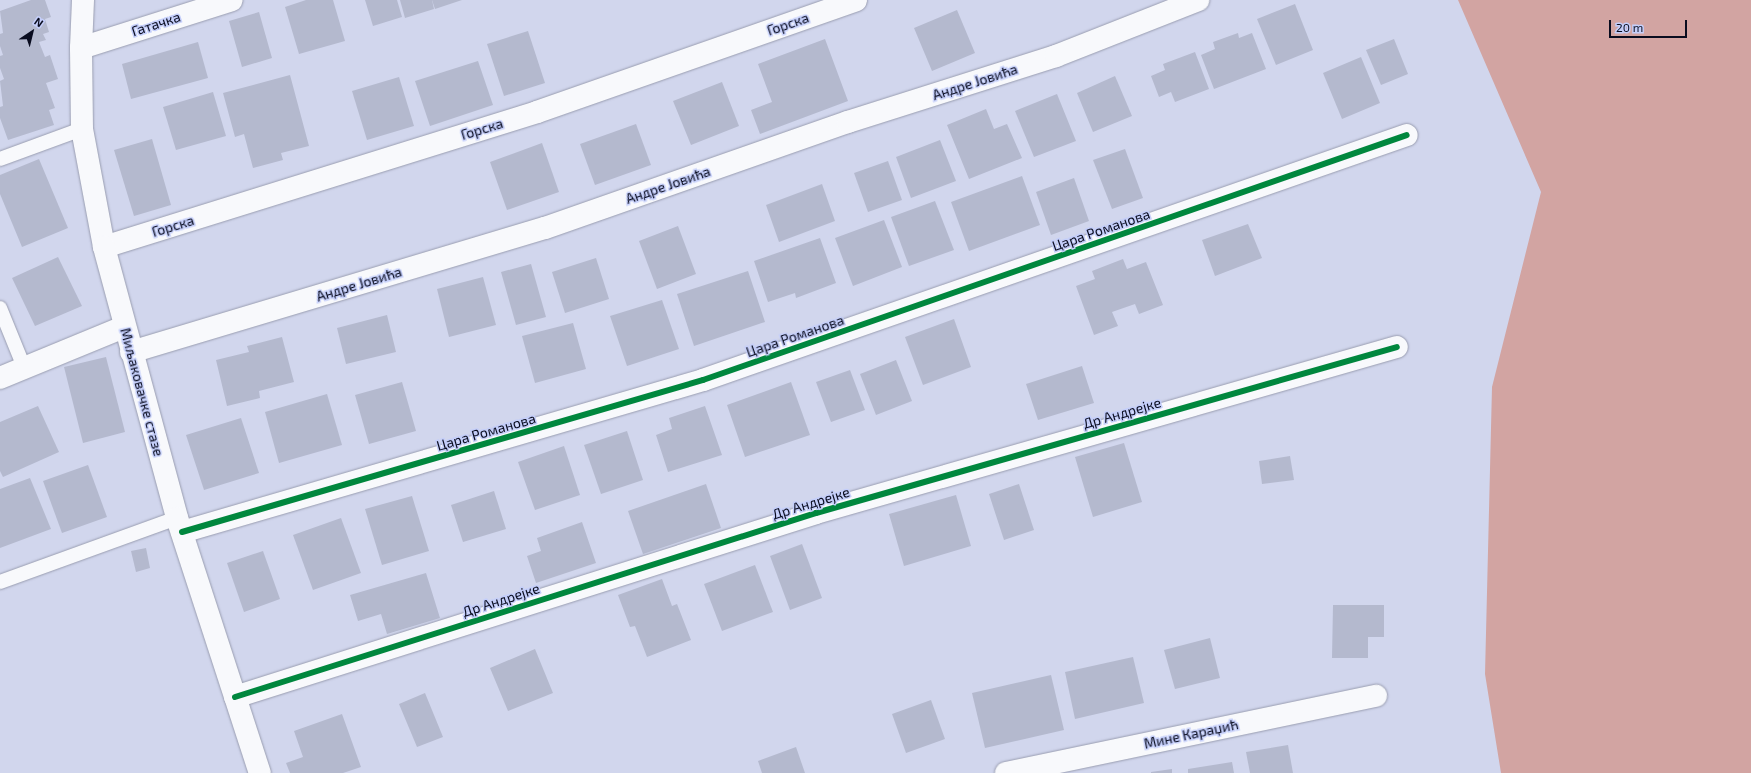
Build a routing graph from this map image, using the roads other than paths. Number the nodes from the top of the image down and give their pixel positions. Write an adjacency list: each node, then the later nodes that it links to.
1 (83, 0): 5 (street, Миљаковачке стазе)
2 (232, 0): 5 (street, Гатачка)
3 (856, 0): 9 (street, Горска)
4 (1198, 0): 13 (street, Андре Јовића)
5 (81, 48): 6 (street, Миљаковачке стазе)
6 (82, 129): 8 (lane); 9 (street, Миљаковачке стазе)
7 (1407, 135): 16 (street, Цара Романова)
8 (0, 159)
9 (104, 247): 11 (street, Миљаковачке стазе)
10 (0, 308): 14 (lane)
11 (124, 327): 13 (street, Миљаковачке стазе); 14 (street)
12 (1397, 347): 19 (street, Др Андрејке)
13 (131, 352): 16 (street, Миљаковачке стазе)
14 (24, 367): 15 (street)
15 (0, 378)
16 (179, 525): 17 (lane); 19 (street, Миљаковачке стазе)
17 (0, 582)
18 (1376, 696): 21 (street, Мине Караџић)
19 (236, 697): 20 (street, Миљаковачке стазе)
20 (260, 773)
21 (1006, 773)

